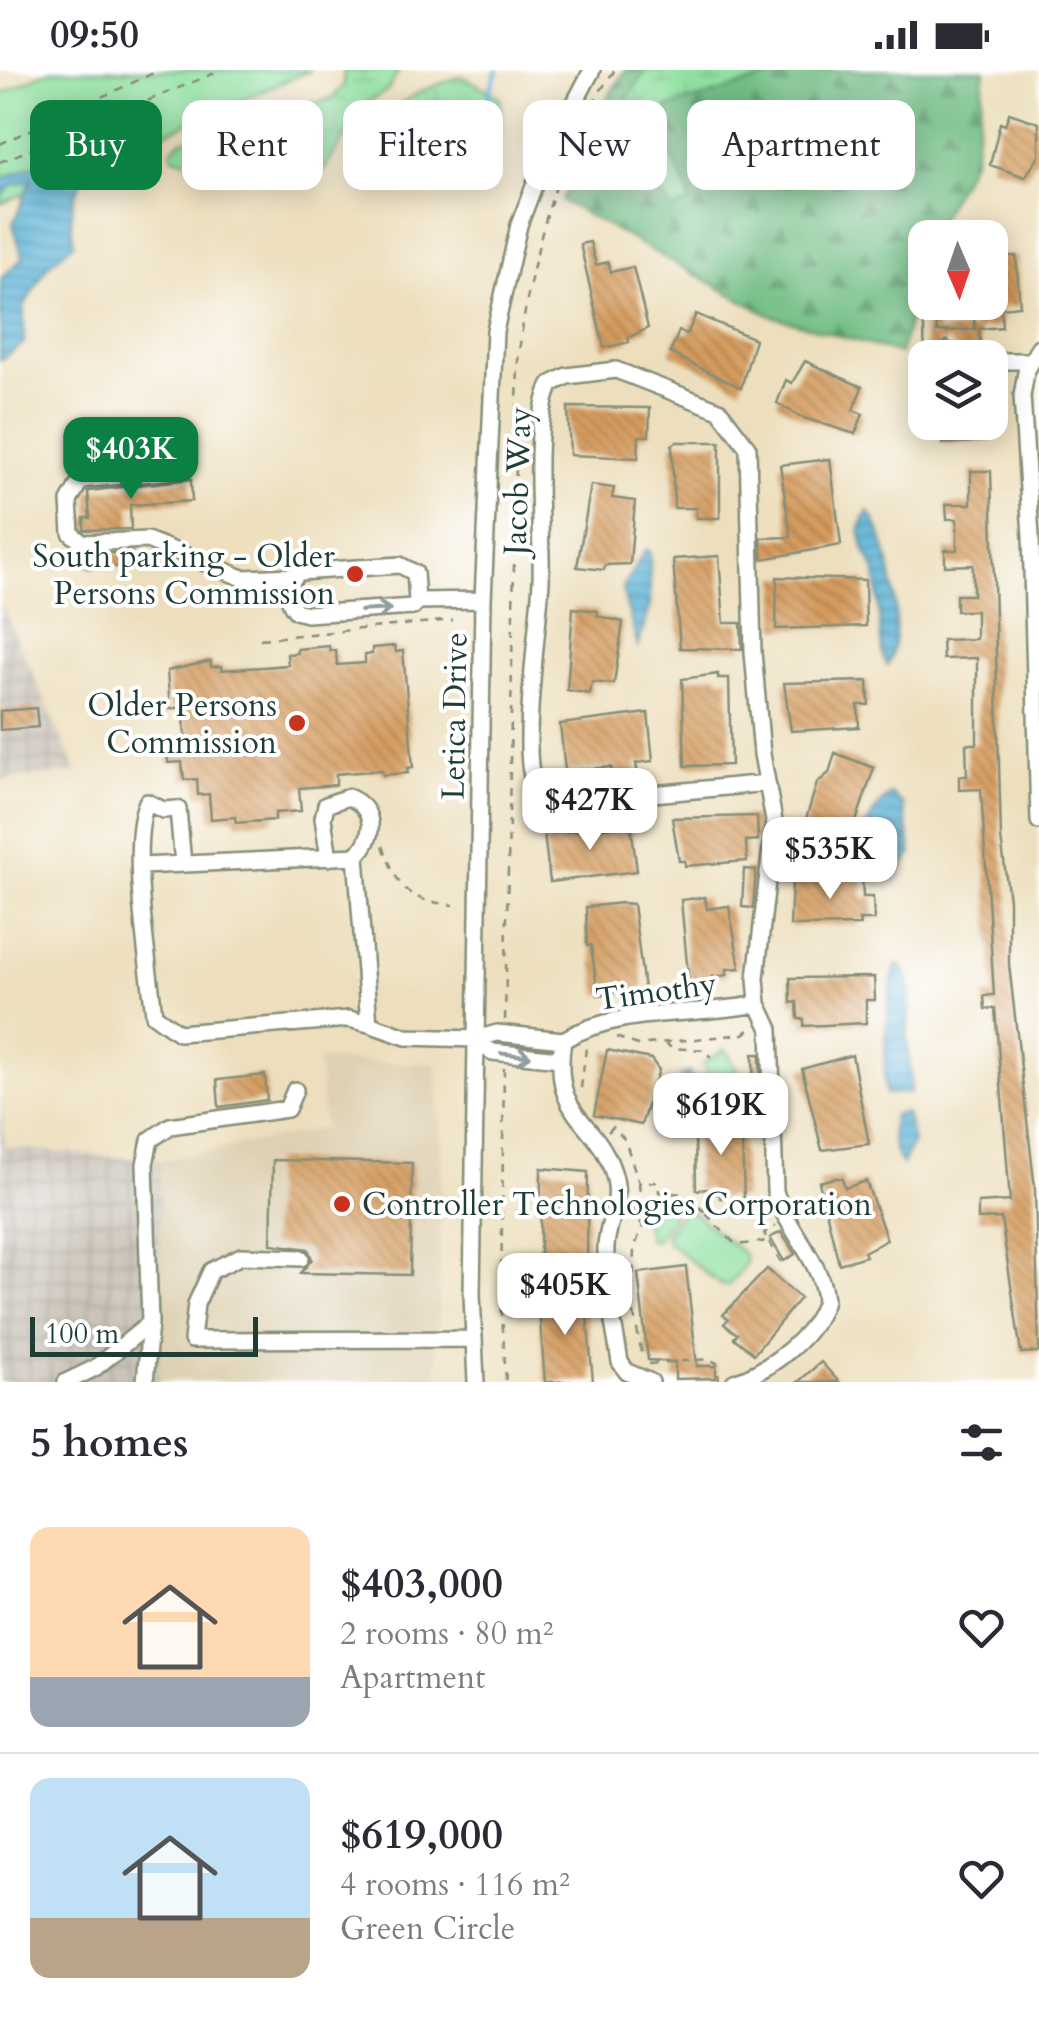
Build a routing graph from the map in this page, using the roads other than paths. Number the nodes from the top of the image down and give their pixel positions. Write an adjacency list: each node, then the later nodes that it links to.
1 (592, 70): 7 (street, Letica Drive)
2 (1035, 354): 3 (street); 5 (street)
3 (1008, 358)
4 (184, 470): 6 (street)
5 (1036, 556): 9 (street)
6 (294, 576): 8 (street); 8 (street, one-way to 8)
7 (483, 600): 8 (street); 18 (street, Letica Drive)
8 (418, 601)
9 (1039, 763): 11 (street)
10 (767, 783): 10 (street, Jacob Way); 16 (street, Jacob Way)
11 (1039, 821)
12 (356, 856): 13 (street); 13 (street); 17 (street)
13 (330, 858): 14 (street)
14 (183, 864): 15 (street); 15 (street)
15 (140, 866): 17 (street)
16 (761, 1010): 19 (street, Timothy); 29 (street, Jacob Way)
17 (368, 1024): 18 (street)
18 (476, 1040): 19 (street, Timothy); 20 (street, one-way to 20); 24 (street, Letica Drive)
19 (563, 1040): 20 (street, Timothy)
20 (560, 1059): 28 (street, Timothy)
21 (295, 1090): 23 (street)
22 (301, 1258): 24 (street)
23 (150, 1324): 25 (street); 26 (street)
24 (472, 1339): 27 (street, Letica Drive)
25 (66, 1382)
26 (145, 1382)
27 (476, 1382)
28 (652, 1382)
29 (734, 1382)

